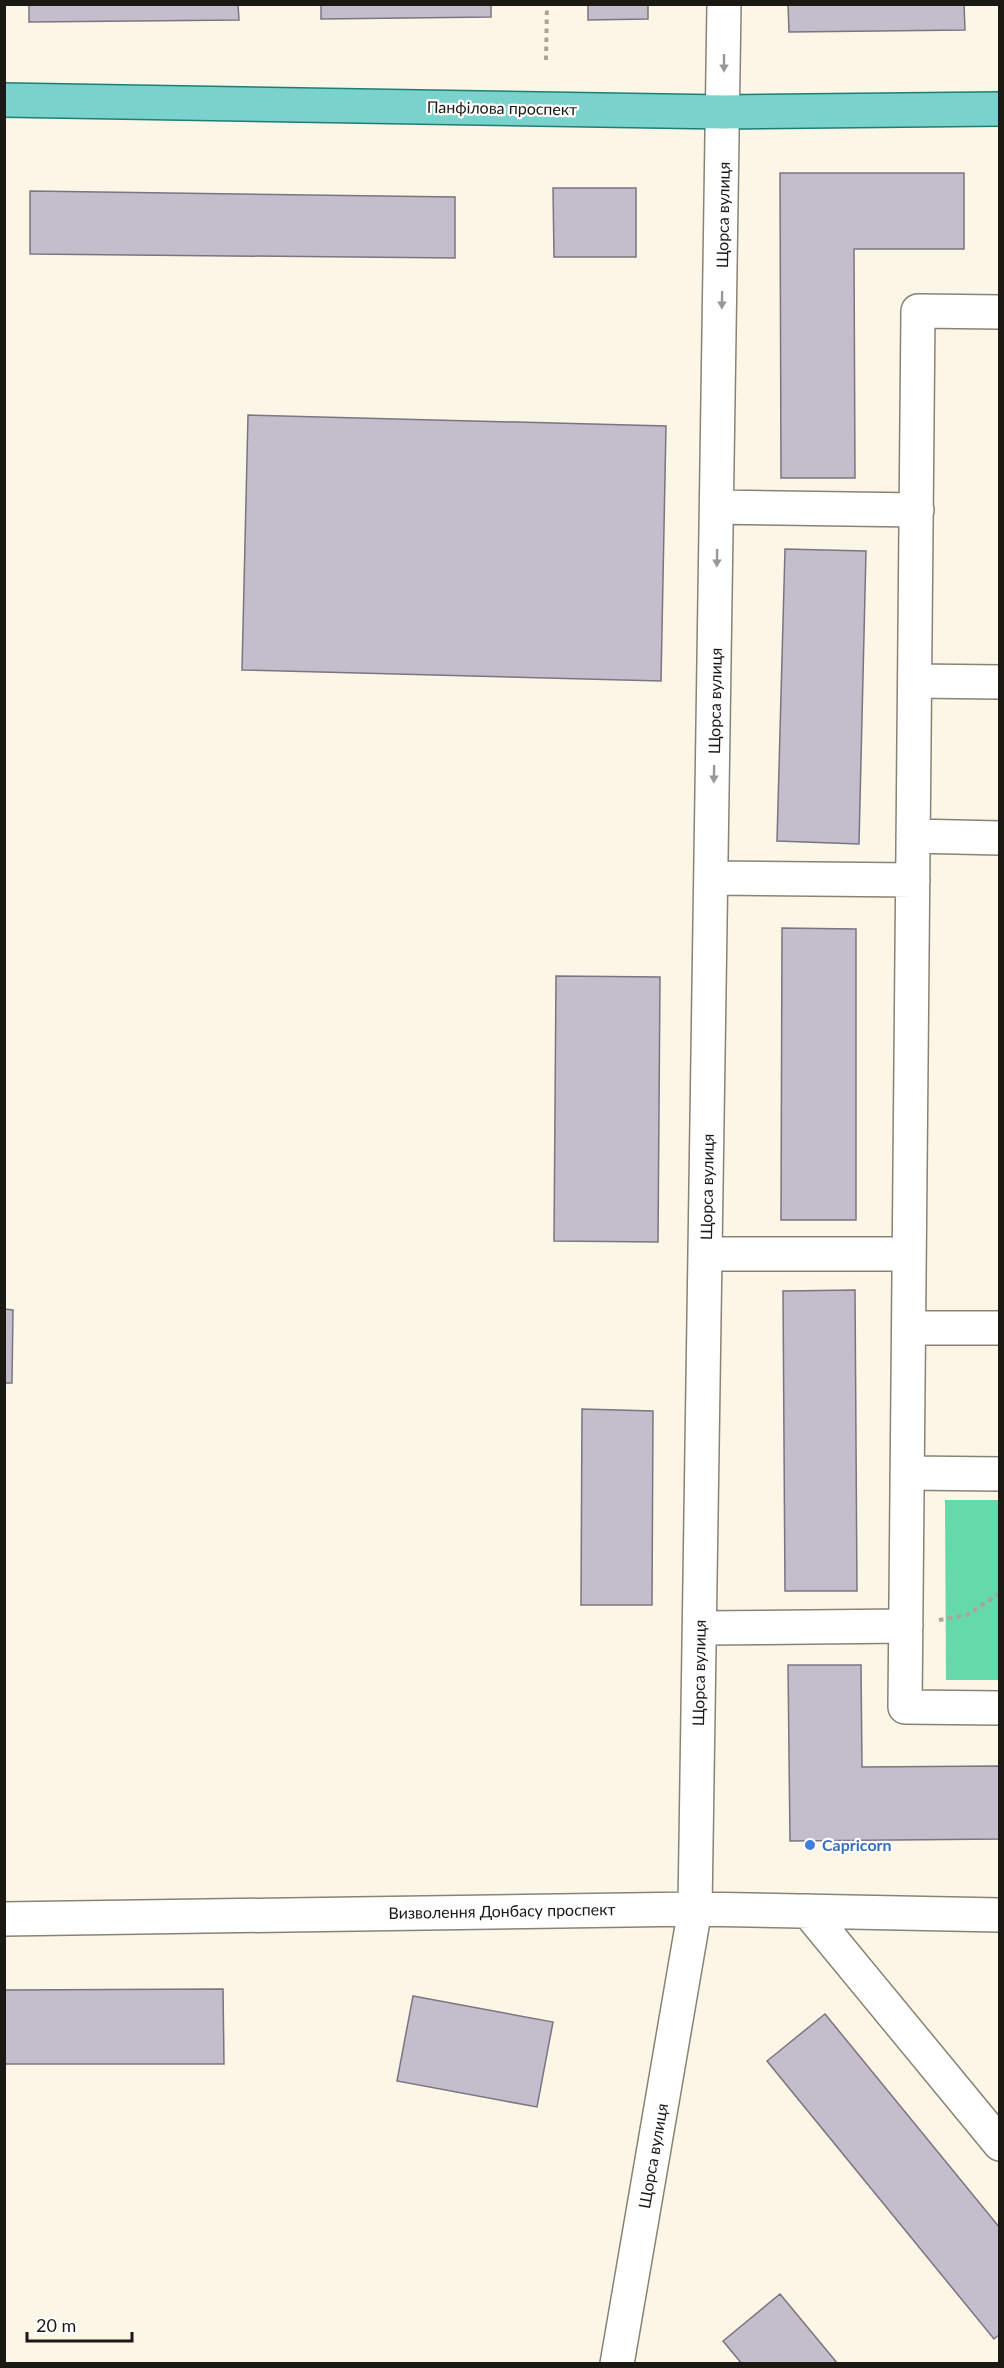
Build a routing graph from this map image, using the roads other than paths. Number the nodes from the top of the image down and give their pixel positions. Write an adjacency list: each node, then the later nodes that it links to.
1 (724, 4): 4 (street, Щорса вулиця, one-way to 4)
2 (4, 100): 4 (main road, Панфілова проспект)
3 (999, 109): 4 (main road, Панфілова проспект)
4 (724, 112): 6 (street, Щорса вулиця, one-way to 6)
5 (999, 312): 7 (street)
6 (718, 507): 7 (street); 12 (street, Щорса вулиця, one-way to 12)
7 (917, 510): 8 (street)
8 (915, 681): 9 (street); 10 (street)
9 (999, 682)
10 (913, 836): 11 (street); 13 (street)
11 (999, 838)
12 (712, 878): 13 (street); 14 (street, Щорса вулиця)
13 (913, 880): 15 (street)
14 (706, 1254): 15 (street); 21 (street, Щорса вулиця)
15 (909, 1254): 17 (street)
16 (999, 1328): 17 (street)
17 (909, 1329): 18 (street)
18 (907, 1473): 19 (street); 20 (street)
19 (999, 1474)
20 (906, 1626): 21 (street); 22 (street)
21 (700, 1628): 23 (street, Щорса вулиця)
22 (999, 1708)
23 (695, 1909): 24 (street, Визволення Донбасу проспект); 26 (street, Визволення Донбасу проспект); 28 (street, Щорса вулиця)
24 (808, 1911): 25 (street, Визволення Донбасу проспект); 27 (street)
25 (999, 1915)
26 (4, 1919)
27 (999, 2144)
28 (617, 2364)

